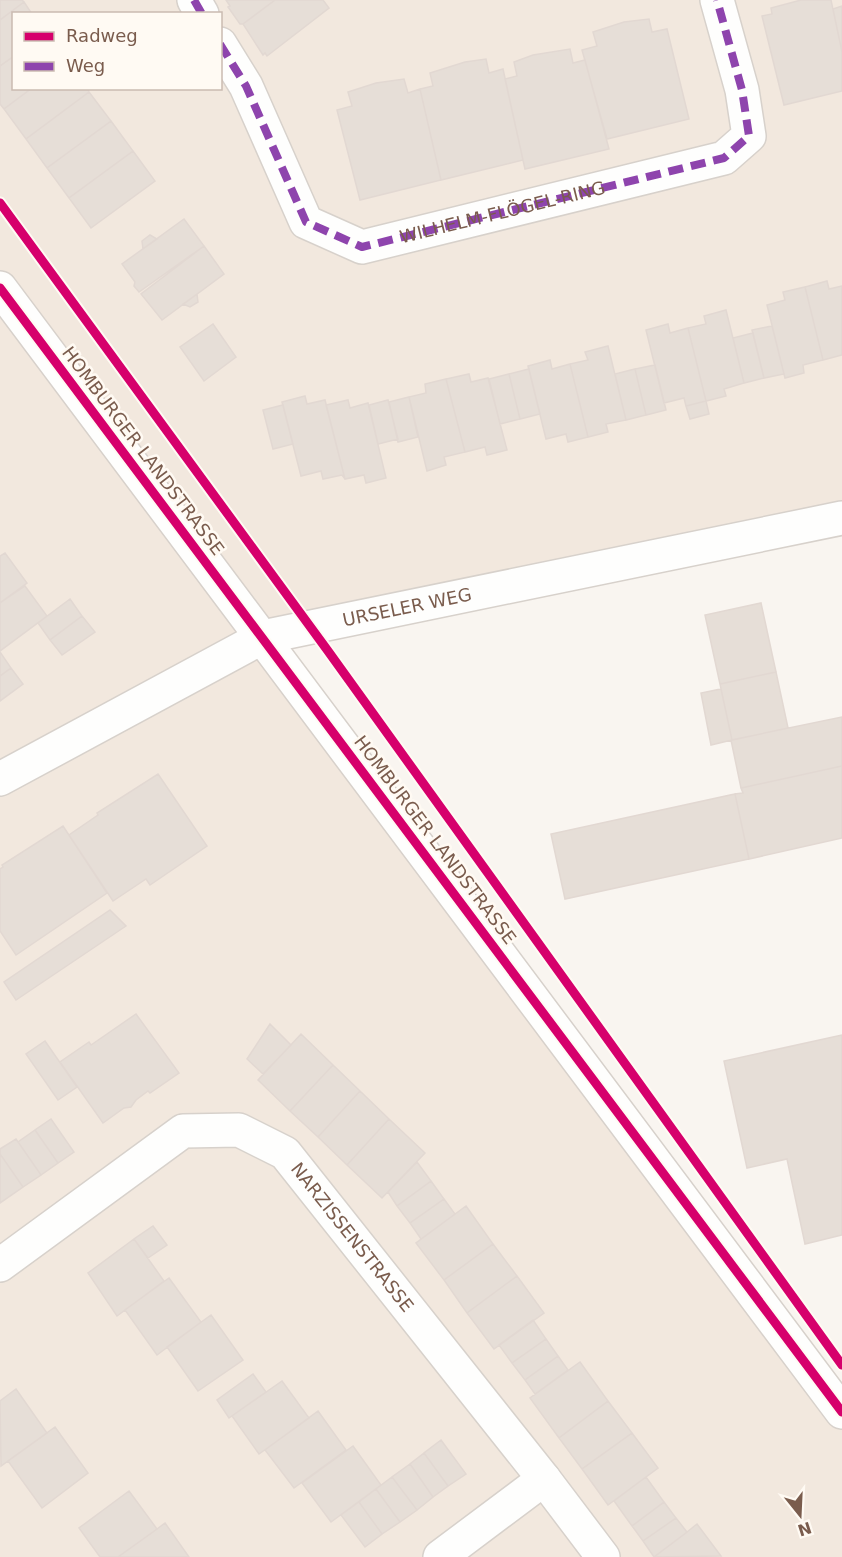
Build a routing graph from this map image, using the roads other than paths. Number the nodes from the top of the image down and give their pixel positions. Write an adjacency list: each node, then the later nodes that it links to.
1 (717, 0): 2 (street, WILHELM-FLÖGEL-RING)
2 (222, 47)
3 (0, 288): 5 (street, HOMBURGER LANDSTRASSE)
4 (842, 518): 5 (street, URSELER WEG)
5 (263, 637): 6 (street, URSELER WEG); 8 (street, HOMBURGER LANDSTRASSE)
6 (0, 779)
7 (0, 1265): 9 (street, NARZISSENSTRASSE)
8 (842, 1412)
9 (544, 1479): 10 (street); 11 (street, NARZISSENSTRASSE)
10 (440, 1557)
11 (603, 1557)

